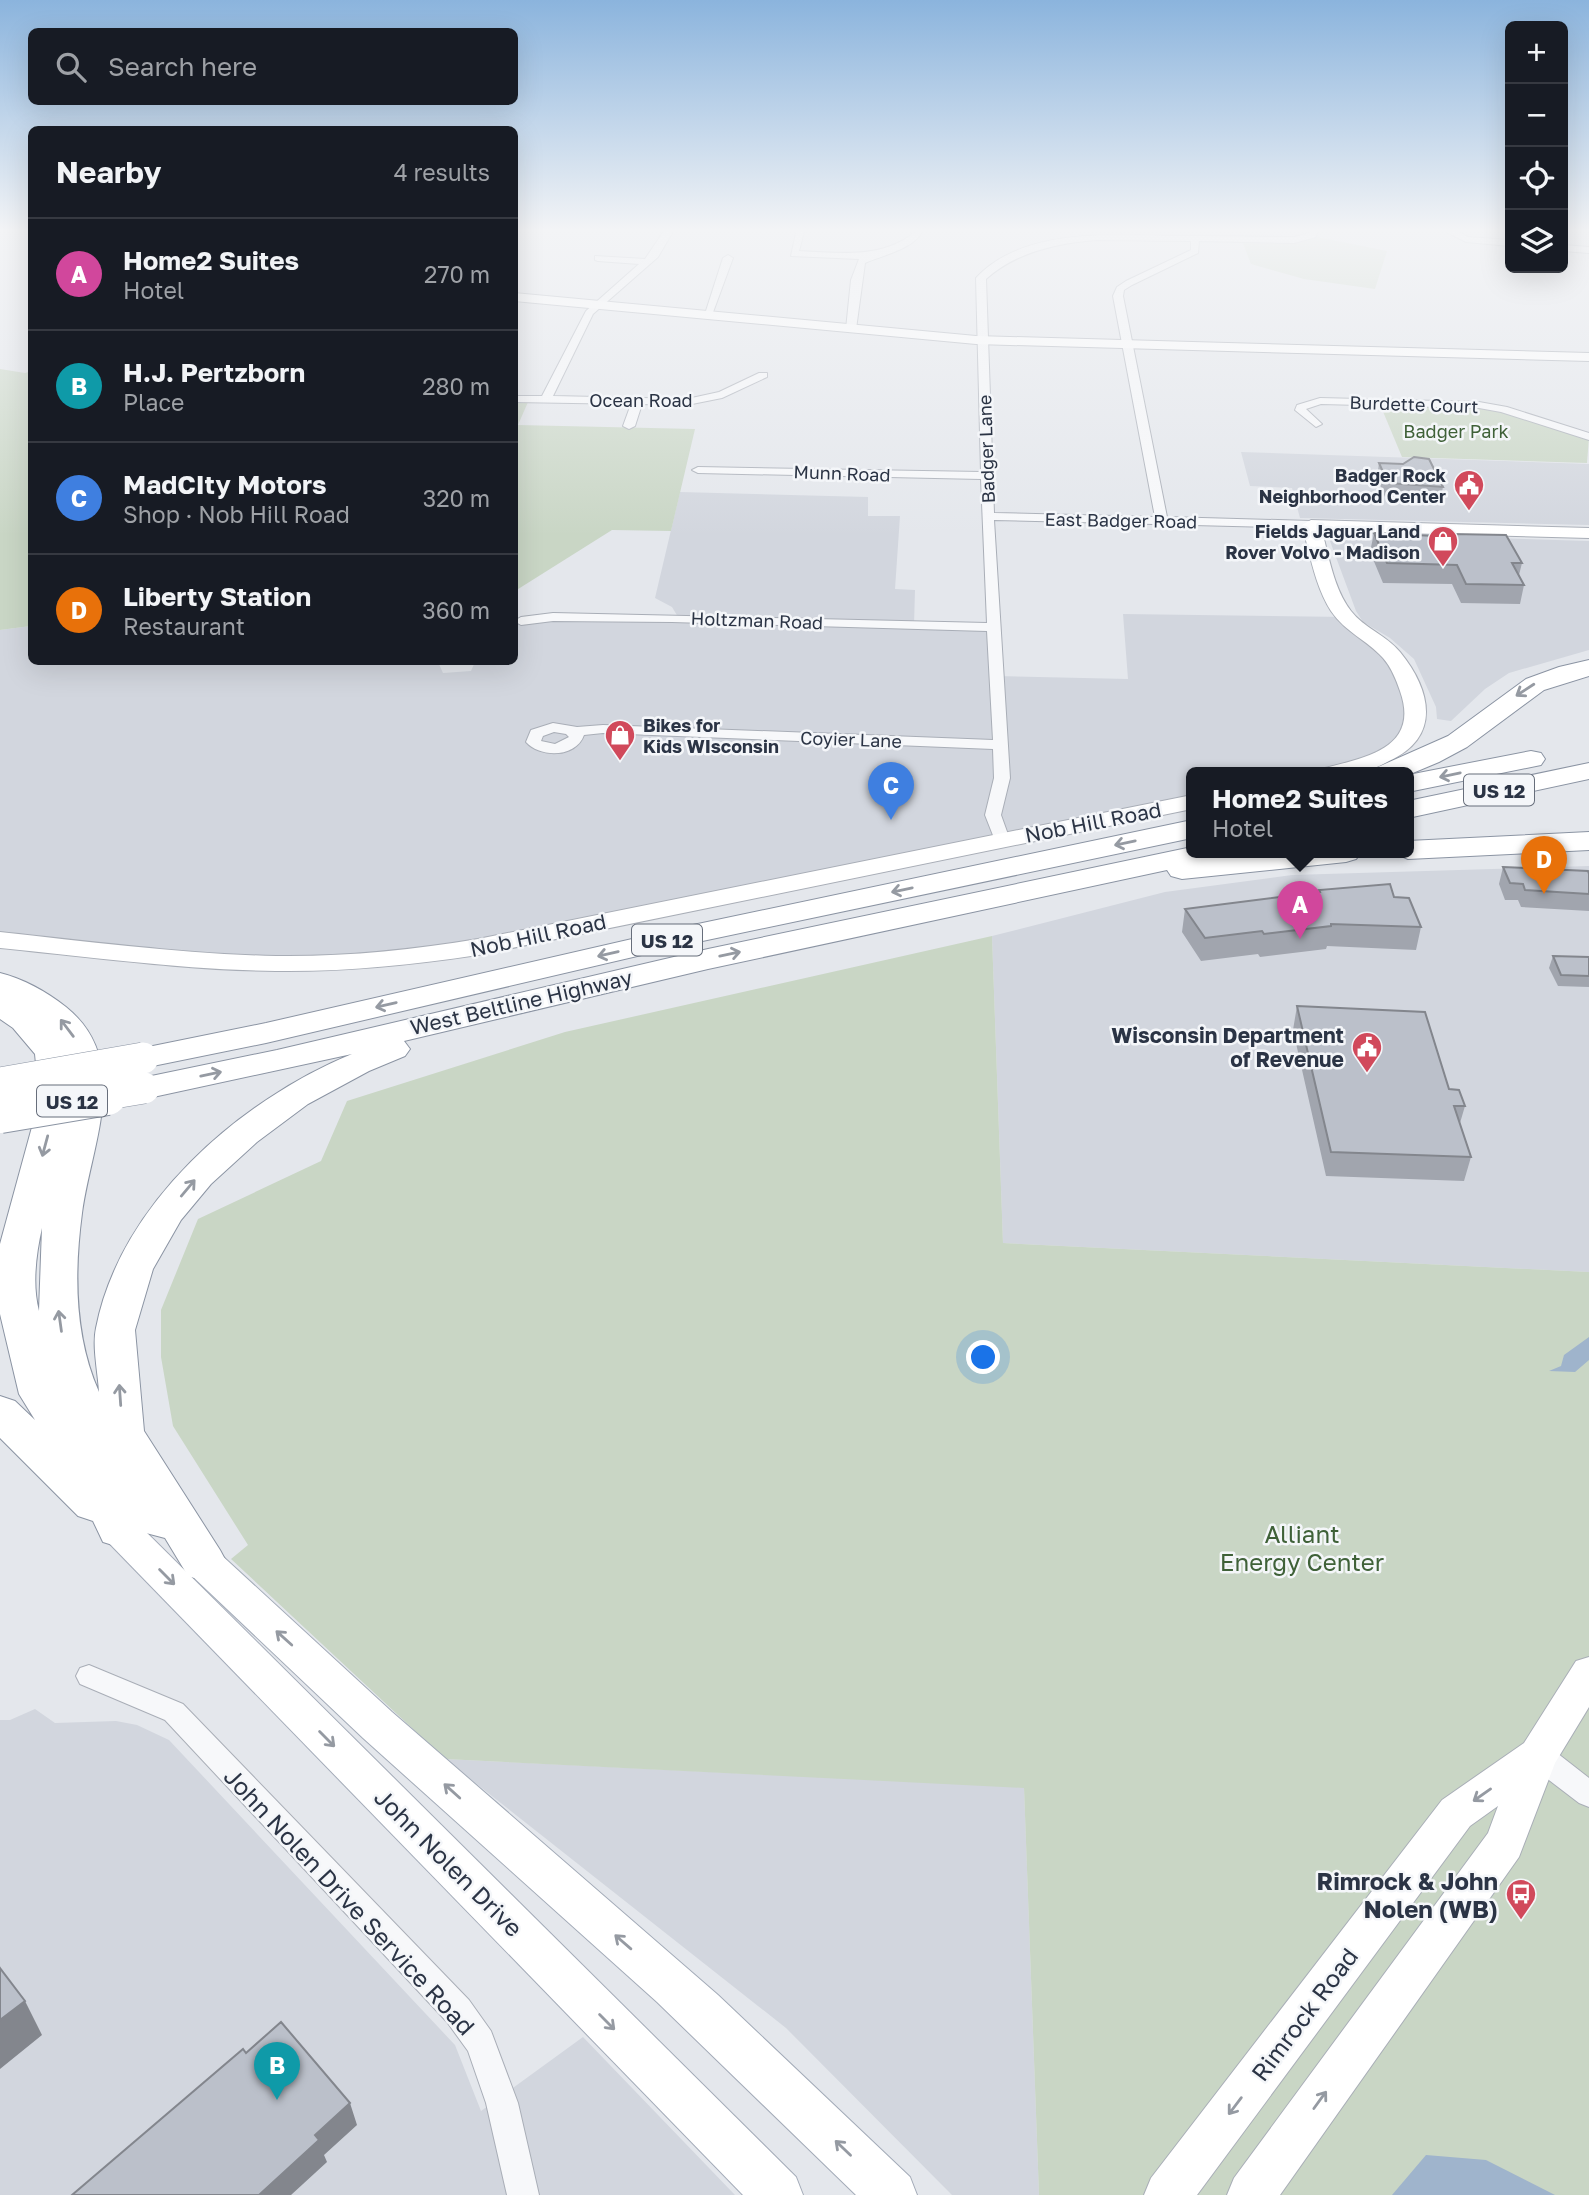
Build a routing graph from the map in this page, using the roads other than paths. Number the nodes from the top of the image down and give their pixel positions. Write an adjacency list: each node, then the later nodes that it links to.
1 (580, 330): 10 (street)
2 (868, 330): 5 (street)
3 (981, 330): 5 (street, Badger Lane)
4 (1124, 330): 6 (street)
5 (981, 340): 6 (street); 16 (street, Badger Lane)
6 (1126, 344): 7 (street); 18 (street)
7 (1589, 357)
8 (763, 375): 11 (street, Ocean Road)
9 (518, 398): 10 (street, Ocean Road)
10 (546, 399): 11 (street, Ocean Road)
11 (637, 402): 13 (street)
12 (1316, 424): 14 (street, Burdette Court)
13 (629, 426)
14 (1589, 437)
15 (698, 470): 16 (street, Munn Road)
16 (987, 476): 17 (street, Badger Lane)
17 (988, 516): 18 (street, East Badger Road); 22 (street, Badger Lane)
18 (1162, 521): 19 (street, East Badger Road)
19 (1311, 525): 20 (street, East Badger Road); 27 (street)
20 (1589, 533)
21 (521, 621): 22 (street, Holtzman Road)
22 (994, 627): 25 (street, Badger Lane)
23 (1589, 668): 28 (highway, one-way to 28)
24 (575, 732): 25 (street, Coyier Lane)
25 (1000, 745): 34 (street, Badger Lane)
26 (1589, 747): 30 (highway, US 12, one-way to 30)
27 (1356, 767)
28 (1404, 767)
29 (1589, 771): 32 (highway, US 12)
30 (1414, 783)
31 (1186, 803): 34 (street, Nob Hill Road)
32 (1414, 809)
33 (1186, 830): 46 (highway, West Beltline Highway / US 12, one-way to 46)
34 (1002, 840): 42 (street, Nob Hill Road)
35 (1589, 841): 36 (highway)
36 (1513, 845): 37 (highway); 38 (highway)
37 (1589, 847)
38 (1414, 850)
39 (1186, 858): 41 (highway, West Beltline Highway / US 12)
40 (1296, 858): 41 (highway)
41 (940, 911): 45 (highway, West Beltline Highway / US 12, one-way to 41)
42 (0, 940)
43 (0, 983): 51 (highway, one-way to 43)
44 (0, 1004): 50 (highway, one-way to 50)
45 (496, 1007): 46 (highway, West Beltline Highway / US 12, one-way to 45); 51 (highway, one-way to 45)
46 (144, 1073): 47 (highway, West Beltline Highway / US 12, bridge); 48 (highway, West Beltline Highway / US 12, bridge)
47 (0, 1083)
48 (0, 1113)
49 (0, 1412): 50 (highway)
50 (120, 1529): 58 (main road, John Nolen Drive, one-way to 58)
51 (204, 1563): 59 (main road, one-way to 51)
52 (1589, 1674): 54 (street, Rimrock Road)
53 (89, 1676): 57 (street, John Nolen Drive Service Road)
54 (1538, 1755): 55 (street); 56 (street); 60 (street, Rimrock Road, one-way to 60); 61 (street, Rimrock Road, one-way to 54)
55 (1589, 1777)
56 (1589, 1794)
57 (523, 2195)
58 (778, 2195)
59 (892, 2195)
60 (1168, 2195)
61 (1251, 2195)

